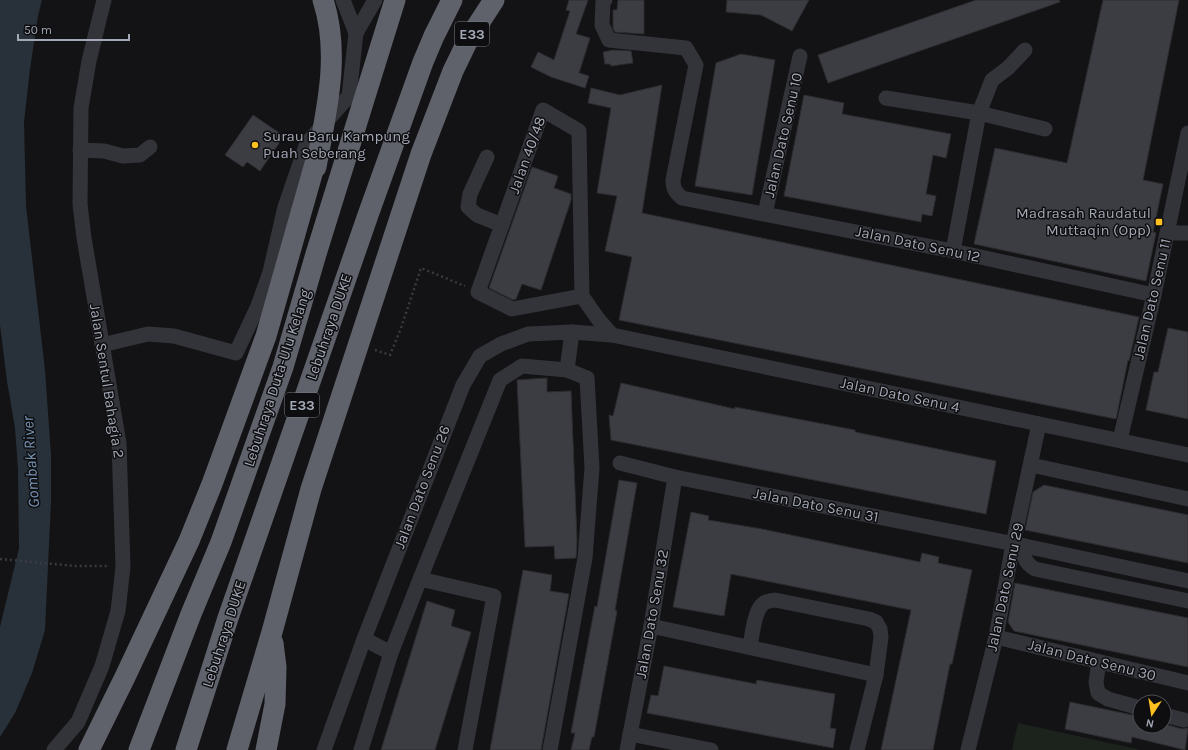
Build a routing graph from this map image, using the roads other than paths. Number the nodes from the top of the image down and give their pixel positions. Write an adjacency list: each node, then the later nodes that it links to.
1 (104, 0): 17 (street, Jalan Sentul Bahagia 2)
2 (323, 0): 37 (highway)
3 (343, 0): 9 (street)
4 (376, 0): 9 (street)
5 (395, 0): 37 (highway, Lebuhraya Duta-Ulu Kelang / E33)
6 (452, 0): 59 (highway, Lebuhraya DUKE / E33)
7 (494, 0): 44 (highway, E33)
8 (605, 0): 20 (street, Jalan Dato Senu 12)
9 (356, 33): 29 (street)
10 (1025, 50): 13 (street)
11 (800, 56): 20 (street, Jalan Dato Senu 10)
12 (886, 98): 13 (street)
13 (979, 113): 14 (street); 24 (street)
14 (1045, 130)
15 (1188, 133): 18 (street, Jalan Dato Senu 11)
16 (150, 147): 17 (street)
17 (80, 150): 29 (street, Jalan Sentul Bahagia 2)
18 (1186, 151): 22 (street, Jalan Dato Senu 11)
19 (487, 157): 21 (street)
20 (765, 214): 24 (street, Jalan Dato Senu 12)
21 (502, 225): 26 (street, Jalan 40/48); 26 (street, Jalan 40/48)
22 (1167, 233): 23 (street); 25 (street, Jalan Dato Senu 11)
23 (1188, 233)
24 (953, 251): 25 (street, Jalan Dato Senu 12)
25 (1154, 295): 32 (street, Jalan Dato Senu 11)
26 (582, 296): 28 (street)
27 (572, 332): 28 (street, Jalan Dato Senu 26); 30 (street); 46 (street, Jalan Dato Senu 26)
28 (612, 335): 31 (street, Jalan Dato Senu 4)
29 (102, 345): 56 (street, Jalan Sentul Bahagia 2)
30 (567, 370): 40 (street); 65 (street)
31 (1039, 424): 32 (street, Jalan Dato Senu 4); 35 (street, Jalan Dato Senu 29)
32 (1120, 440): 33 (street, Jalan Dato Senu 4)
33 (1188, 455)
34 (620, 463): 36 (street, Jalan Dato Senu 31)
35 (1031, 465): 38 (street); 39 (street, Jalan Dato Senu 29)
36 (675, 477): 39 (street, Jalan Dato Senu 31); 43 (street, Jalan Dato Senu 32)
37 (226, 489): 57 (highway); 58 (highway)
38 (1188, 499)
39 (1019, 545): 41 (street, Jalan Dato Senu 31); 42 (street); 45 (street, Jalan Dato Senu 29)
40 (420, 579): 48 (street); 64 (street)
41 (1188, 581)
42 (1188, 601)
43 (651, 626): 47 (street); 55 (street, Jalan Dato Senu 32)
44 (272, 632): 60 (highway, E33); 61 (highway)
45 (996, 637): 49 (street, Jalan Dato Senu 30); 69 (street, Jalan Dato Senu 29)
46 (364, 639): 48 (street); 62 (street, Jalan Dato Senu 26)
47 (750, 647): 50 (street); 50 (street)
48 (391, 653): 63 (street)
49 (1099, 662): 51 (street, Jalan Dato Senu 30); 52 (street)
50 (876, 675): 68 (street)
51 (1188, 683)
52 (1132, 706)
53 (1172, 717): 54 (street)
54 (1184, 720)
55 (630, 734): 66 (street, Jalan Dato Senu 32); 67 (street)
56 (54, 750)
57 (89, 750)
58 (139, 750)
59 (186, 750)
60 (237, 750)
61 (266, 750)
62 (324, 750)
63 (360, 750)
64 (465, 750)
65 (550, 750)
66 (627, 750)
67 (711, 750)
68 (857, 750)
69 (968, 750)

